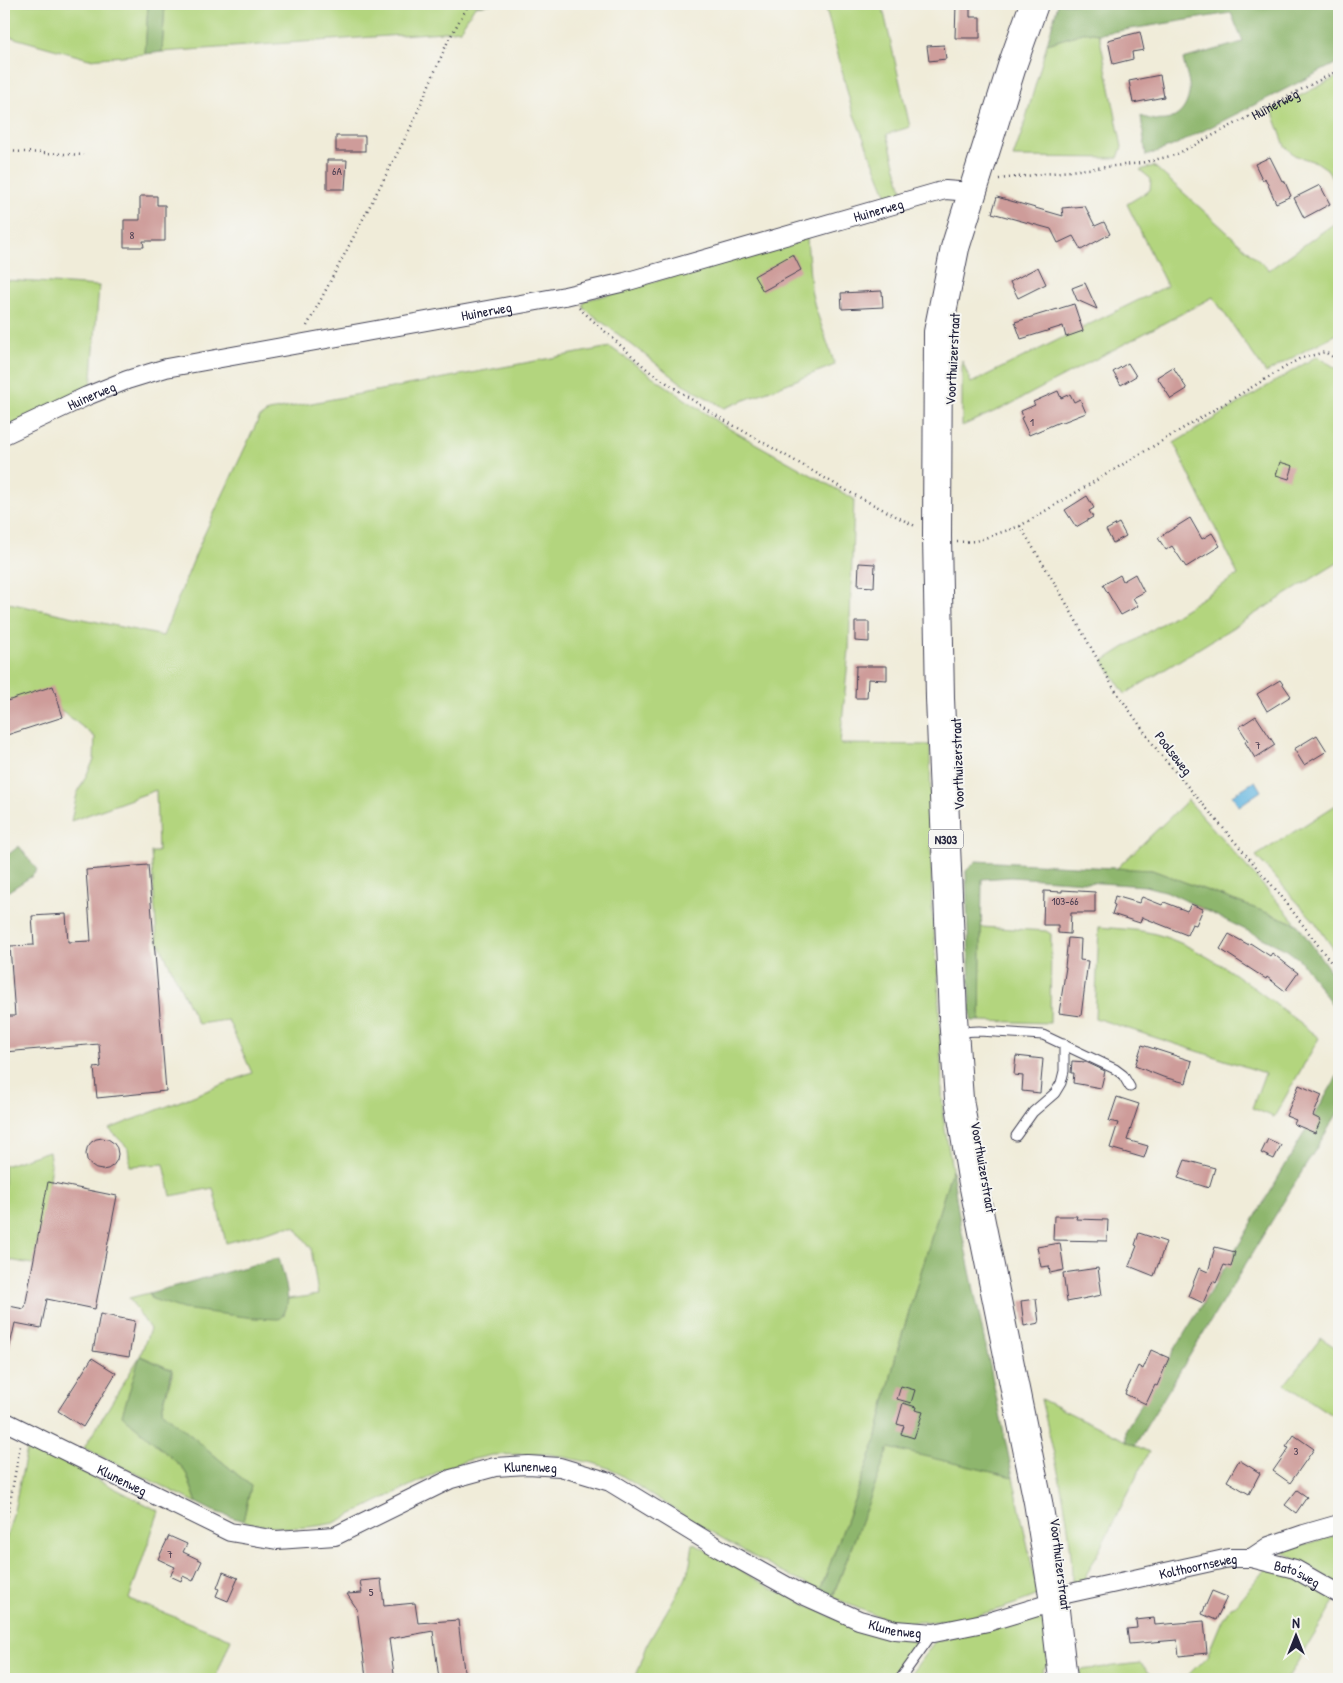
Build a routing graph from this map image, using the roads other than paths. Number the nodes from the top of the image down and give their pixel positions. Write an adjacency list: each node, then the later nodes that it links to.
1 (1034, 4): 2 (main road, Voorthuizerstraat / N303)
2 (980, 183): 3 (street, Huinerweg); 4 (main road, Voorthuizerstraat / N303)
3 (4, 434)
4 (954, 1032): 5 (lane); 12 (main road, Voorthuizerstraat / N303)
5 (1064, 1044): 6 (lane); 7 (lane)
6 (1130, 1087)
7 (1016, 1136)
8 (4, 1422): 13 (street, Klunenweg)
9 (1339, 1524): 10 (street, Kolthoornseweg)
10 (1252, 1558): 11 (street, Bato'sweg); 12 (street, Kolthoornseweg)
11 (1339, 1594)
12 (1054, 1602): 13 (street, Klunenweg); 15 (main road, Voorthuizerstraat / N303)
13 (934, 1633): 14 (lane)
14 (900, 1679)
15 (1063, 1679)

